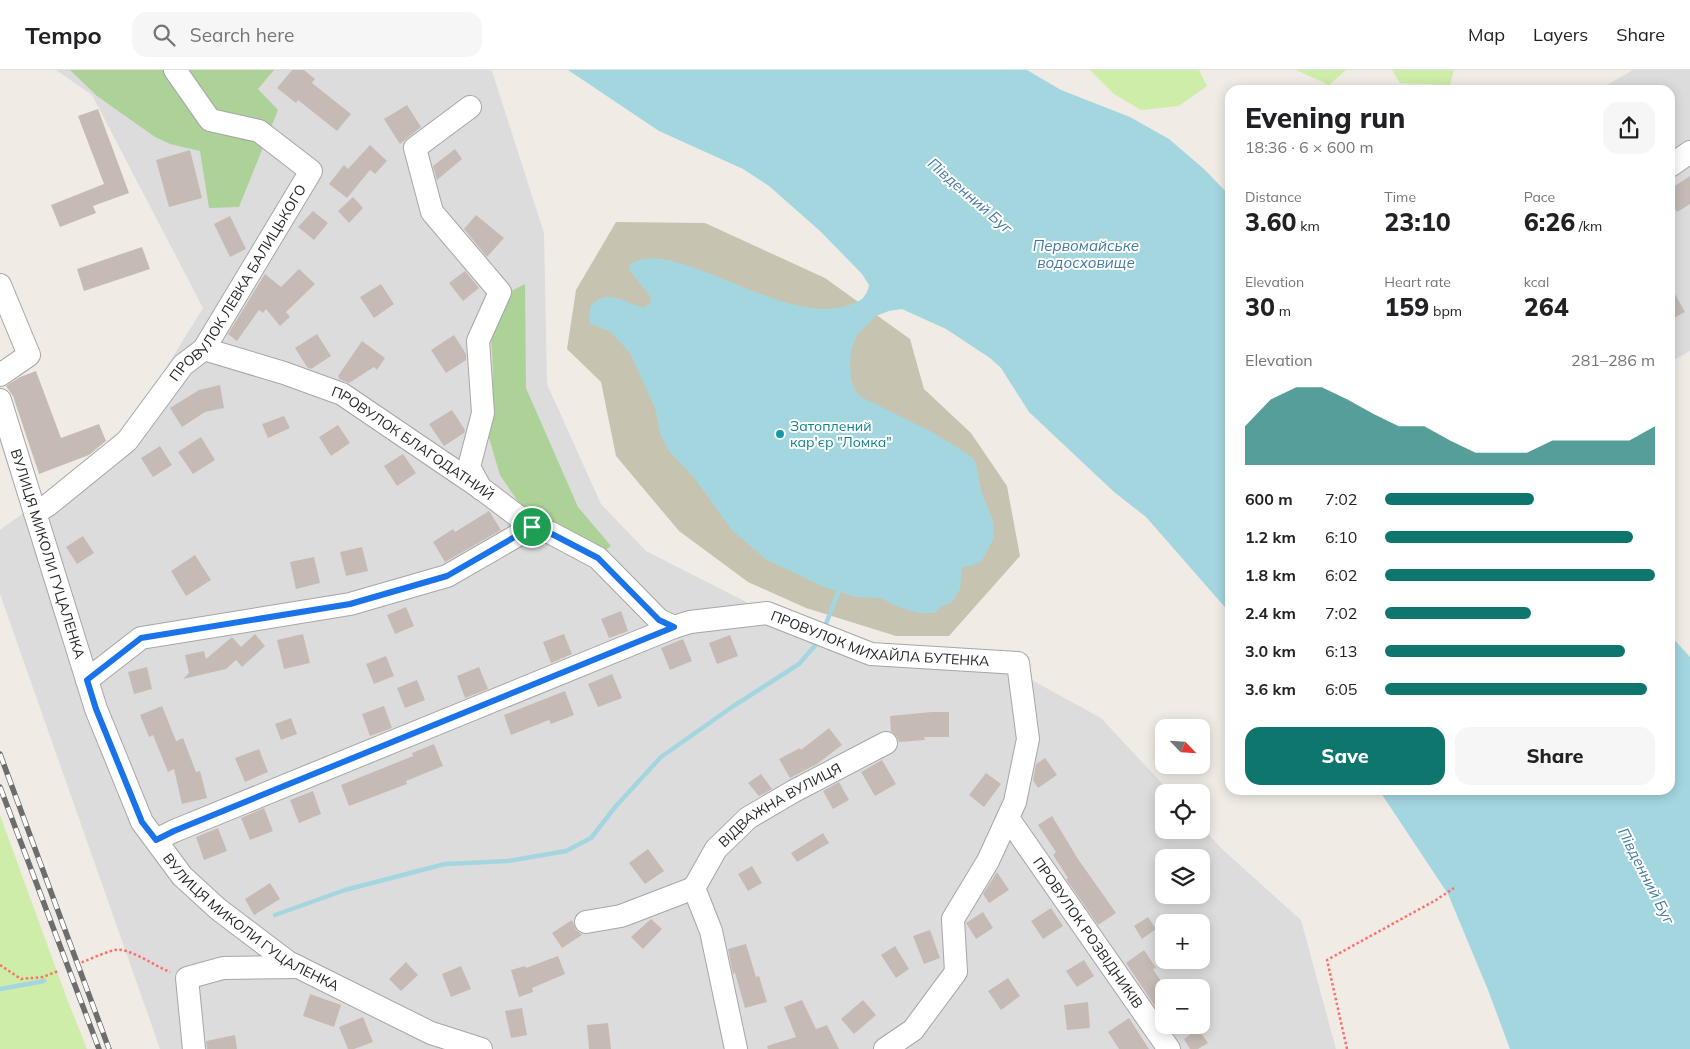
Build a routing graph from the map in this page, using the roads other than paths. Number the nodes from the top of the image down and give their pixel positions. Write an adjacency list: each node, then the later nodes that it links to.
1 (175, 70): 6 (street, ПРОВУЛОК ЛЕВКА БАЛИЦЬКОГО)
2 (470, 107): 9 (street)
3 (1690, 152): 4 (street)
4 (1675, 162)
5 (0, 284): 7 (street)
6 (204, 349): 9 (street, ПРОВУЛОК БЛАГОДАТНИЙ); 10 (street, ПРОВУЛОК ЛЕВКА БАЛИЦЬКОГО)
7 (0, 375)
8 (0, 400): 10 (street, ВУЛИЦЯ МИКОЛИ ГУЦАЛЕНКА)
9 (482, 489): 11 (street, ПРОВУЛОК БЛАГОДАТНИЙ)
10 (35, 513): 13 (street, ВУЛИЦЯ МИКОЛИ ГУЦАЛЕНКА)
11 (532, 527): 12 (street, ПРОВУЛОК БЛАГОДАТНИЙ); 13 (street)
12 (674, 627): 15 (street, ПРОВУЛОК МИХАЙЛА БУТЕНКА); 16 (street, ПРОВУЛОК МИХАЙЛА БУТЕНКА)
13 (87, 680): 16 (street, ВУЛИЦЯ МИКОЛИ ГУЦАЛЕНКА)
14 (886, 743): 17 (street, ВІДВАЖНА ВУЛИЦЯ)
15 (1008, 818): 23 (street); 24 (street, ПРОВУЛОК РОЗВІДНИКІВ)
16 (156, 840): 19 (street, ВУЛИЦЯ МИКОЛИ ГУЦАЛЕНКА)
17 (694, 888): 18 (street); 22 (street)
18 (586, 922)
19 (298, 967): 20 (street); 21 (street, ВУЛИЦЯ МИКОЛИ ГУЦАЛЕНКА)
20 (194, 1049)
21 (481, 1049)
22 (736, 1049)
23 (885, 1049)
24 (1169, 1049)

